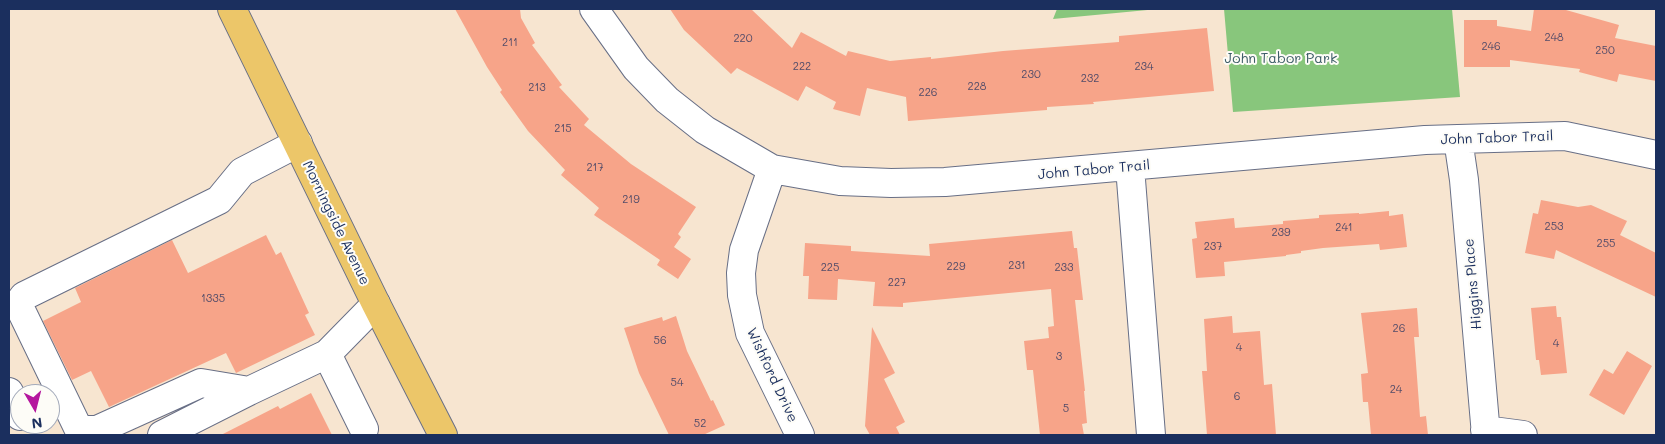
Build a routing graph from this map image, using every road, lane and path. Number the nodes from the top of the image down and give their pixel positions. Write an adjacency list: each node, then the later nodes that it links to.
1 (232, 9): 4 (main road, Morningside Avenue)
2 (594, 9): 7 (street, John Tabor Trail)
3 (1458, 139): 5 (street, John Tabor Trail); 6 (street, John Tabor Trail); 12 (street, Higgins Place)
4 (298, 143): 8 (main road, Morningside Avenue); 10 (street)
5 (1656, 155)
6 (1130, 166): 7 (street, John Tabor Trail); 16 (street)
7 (772, 168): 15 (street, Wishford Drive)
8 (376, 304): 9 (street); 14 (main road, Morningside Avenue)
9 (327, 354): 10 (street); 11 (street)
10 (250, 391): 13 (street)
11 (364, 429)
12 (1486, 433): 17 (street, Higgins Place)
13 (162, 435)
14 (443, 435)
15 (800, 435)
16 (1151, 435)
17 (1523, 435)

